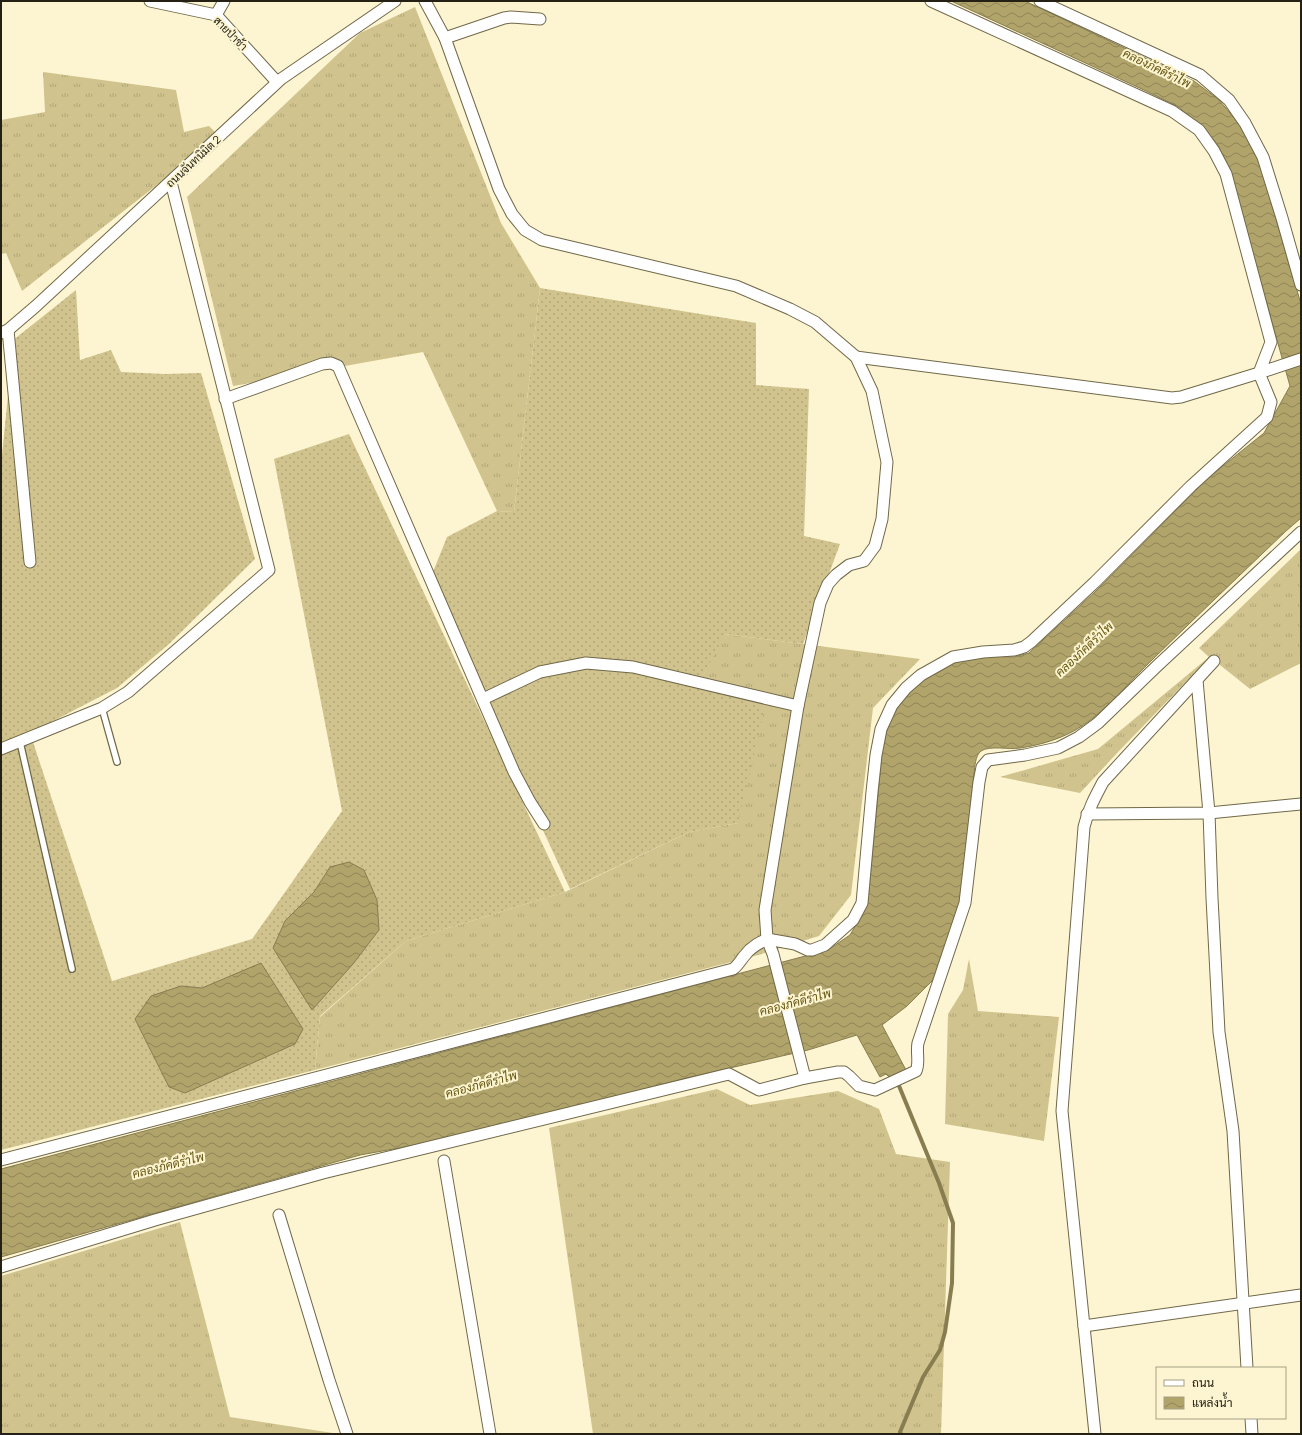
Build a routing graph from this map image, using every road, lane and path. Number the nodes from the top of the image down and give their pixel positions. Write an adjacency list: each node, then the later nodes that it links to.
1 (150, 1): 7 (street, สายป่าช้า)
2 (224, 1): 7 (street)
3 (395, 1): 10 (street, ถนนจันทนิมิต 2)
4 (426, 1): 9 (street)
5 (931, 1): 16 (street)
6 (1040, 1): 12 (street)
7 (216, 15): 10 (street, สายป่าช้า)
8 (540, 19): 9 (street)
9 (444, 38): 14 (street)
10 (278, 82): 11 (street, ถนนจันทนิมิต 2)
11 (171, 182): 13 (street, ถนนจันทนิมิต 2); 17 (street)
12 (1301, 285)
13 (5, 332): 19 (street)
14 (856, 357): 16 (street); 23 (street)
15 (1301, 360): 16 (street)
16 (1264, 371): 32 (street)
17 (225, 399): 22 (street); 24 (street)
18 (1301, 532): 34 (street)
19 (30, 562)
20 (1214, 661): 21 (street)
21 (1197, 680): 29 (street); 30 (street)
22 (483, 699): 23 (street); 31 (street)
23 (798, 706): 32 (street)
24 (102, 708): 25 (street); 27 (lane)
25 (20, 742): 26 (street); 33 (lane)
26 (1, 749)
27 (117, 762)
28 (1301, 804): 29 (street)
29 (1209, 813): 30 (street); 40 (street)
30 (1087, 814): 41 (street)
31 (544, 824)
32 (766, 939): 34 (street); 35 (street)
33 (72, 969)
34 (805, 1078): 38 (street)
35 (1, 1160)
36 (444, 1162): 45 (street)
37 (279, 1215): 44 (street)
38 (1, 1267)
39 (1301, 1295): 40 (street)
40 (1243, 1303): 41 (street); 42 (street)
41 (1084, 1326): 46 (street)
42 (1247, 1367)
43 (1250, 1419): 47 (street)
44 (347, 1434)
45 (490, 1434)
46 (1095, 1434)
47 (1252, 1434)

